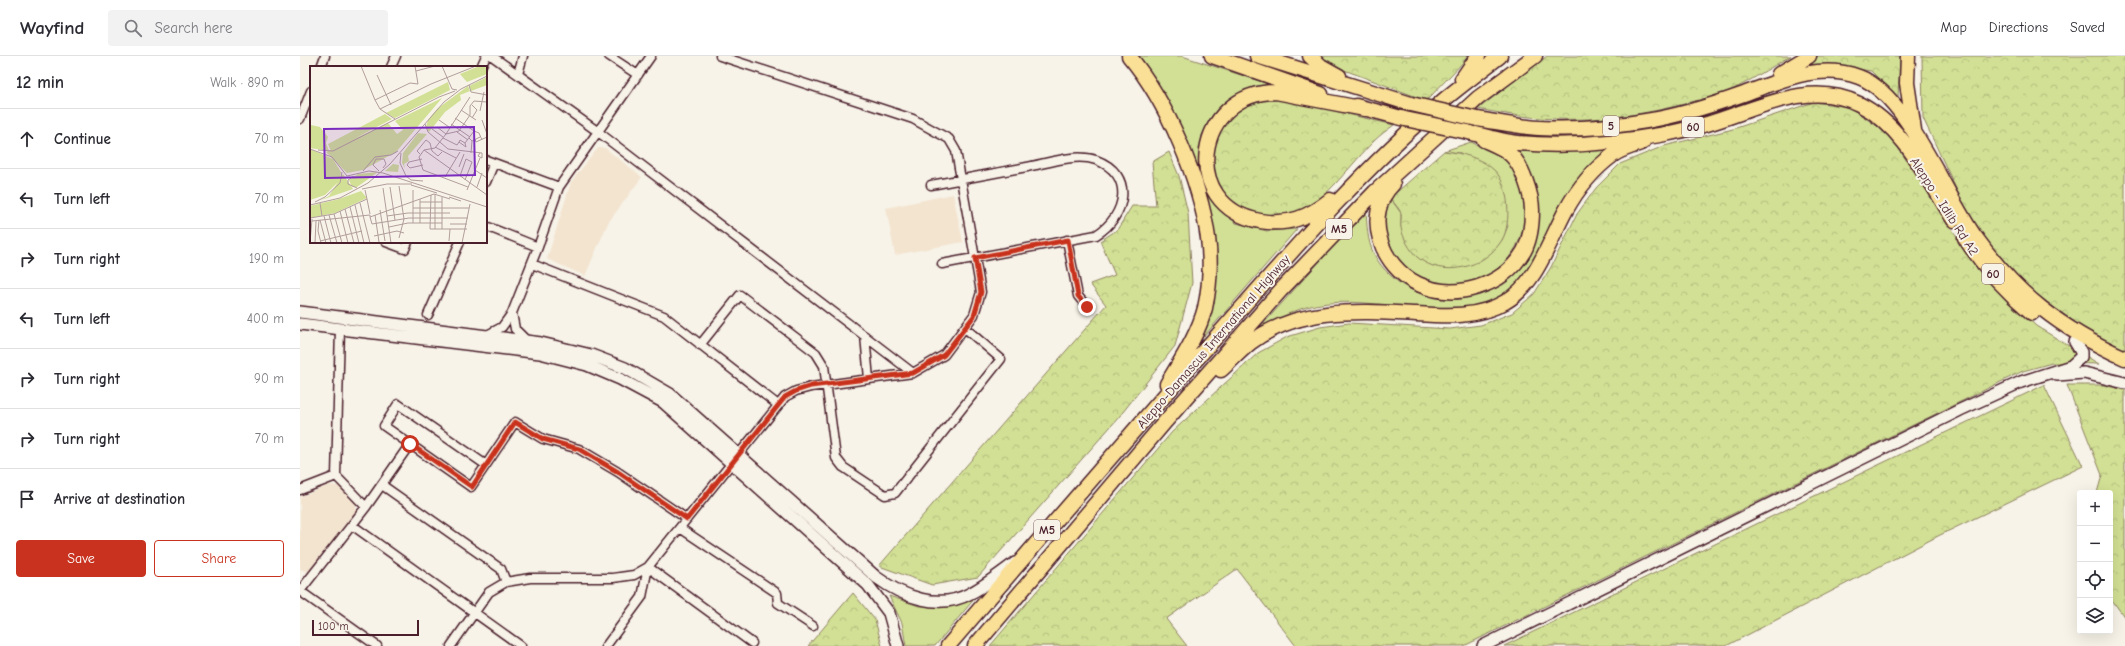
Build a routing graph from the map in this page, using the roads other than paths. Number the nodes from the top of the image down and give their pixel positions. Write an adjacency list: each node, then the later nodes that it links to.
1 (325, 56): 18 (street)
2 (396, 56): 19 (street)
3 (486, 56): 20 (street)
4 (492, 56): 21 (street)
5 (523, 56): 21 (street)
6 (609, 56): 22 (street)
7 (651, 56): 22 (street)
8 (720, 56): 37 (street)
9 (1129, 56): 69 (highway)
10 (1212, 56): 27 (highway)
11 (1257, 56): 23 (highway, 5)
12 (1310, 56): 23 (highway)
13 (1478, 56): 26 (highway)
14 (1500, 56): 26 (highway, Aleppo-Damascus International Highway / M5)
15 (1535, 56): 33 (highway, Aleppo-Damascus International Highway / M5)
16 (1809, 56): 24 (highway)
17 (1908, 56): 32 (highway)
18 (321, 66)
19 (391, 66)
20 (481, 66)
21 (518, 74): 29 (street)
22 (638, 75): 29 (street)
23 (1373, 93): 24 (highway, 5, bridge)
24 (1742, 95): 32 (highway, 60)
25 (310, 97): 28 (street)
26 (1446, 98): 35 (highway, Aleppo-Damascus International Highway / M5)
27 (1365, 109): 30 (highway, bridge); 35 (highway)
28 (300, 117)
29 (597, 131): 39 (street); 57 (street)
30 (1468, 132): 31 (highway, 60); 33 (highway)
31 (1660, 135): 32 (highway, 60); 70 (highway)
32 (1908, 136): 59 (highway, Aleppo - Idlib Rd A2 / 60); 61 (highway, 60)
33 (1431, 142): 70 (highway, Aleppo-Damascus International Highway / M5)
34 (490, 162): 36 (street); 39 (street)
35 (1368, 171): 69 (highway, Aleppo-Damascus International Highway / M5)
36 (487, 177)
37 (961, 180): 38 (street); 41 (street); 46 (street)
38 (931, 185)
39 (559, 187): 45 (street)
40 (487, 226): 45 (street)
41 (1068, 240): 46 (street); 49 (street)
42 (389, 243): 43 (street)
43 (408, 243)
44 (460, 243): 52 (street)
45 (538, 247): 47 (street)
46 (975, 258): 48 (street); 54 (street)
47 (532, 264): 51 (street); 60 (street)
48 (942, 264)
49 (1087, 307)
50 (300, 312): 56 (street)
51 (512, 313): 56 (street); 58 (street)
52 (428, 316)
53 (300, 324): 55 (street)
54 (965, 328): 63 (street); 67 (street)
55 (340, 329): 73 (street); 75 (street)
56 (484, 336): 58 (street)
57 (865, 336): 63 (street); 65 (street)
58 (528, 341): 72 (street)
59 (2075, 342): 62 (highway, Aleppo - Idlib Rd A2 / 60); 64 (street)
60 (700, 345): 67 (street); 68 (street)
61 (2125, 358)
62 (2125, 368)
63 (913, 373): 65 (street)
64 (2042, 376): 66 (street); 98 (street)
65 (869, 379): 67 (street)
66 (2125, 382)
67 (826, 385): 68 (street)
68 (778, 406): 72 (street)
69 (1147, 416): 82 (highway, Aleppo-Damascus International Highway / M5)
70 (1164, 423): 97 (highway, M5)
71 (410, 444): 74 (street); 74 (street); 76 (street)
72 (739, 455): 73 (street); 85 (street)
73 (732, 464): 79 (street); 87 (street)
74 (486, 465): 79 (street)
75 (336, 476): 77 (street); 78 (street)
76 (382, 485): 78 (street); 84 (street)
77 (300, 490)
78 (366, 507): 80 (street)
79 (687, 519): 81 (street)
80 (352, 525): 86 (street); 88 (street)
81 (680, 528): 83 (street); 89 (street)
82 (1022, 558): 85 (street); 96 (highway, Aleppo-Damascus International Highway / M5)
83 (648, 567): 84 (street); 90 (street); 94 (street)
84 (506, 582): 88 (street)
85 (882, 582): 87 (street)
86 (300, 591): 91 (street)
87 (873, 593): 95 (street)
88 (474, 612): 92 (street); 93 (street)
89 (813, 626)
90 (752, 643)
91 (377, 646)
92 (451, 646)
93 (521, 646)
94 (606, 646)
95 (898, 646)
96 (948, 646)
97 (975, 646)
98 (1483, 646)

